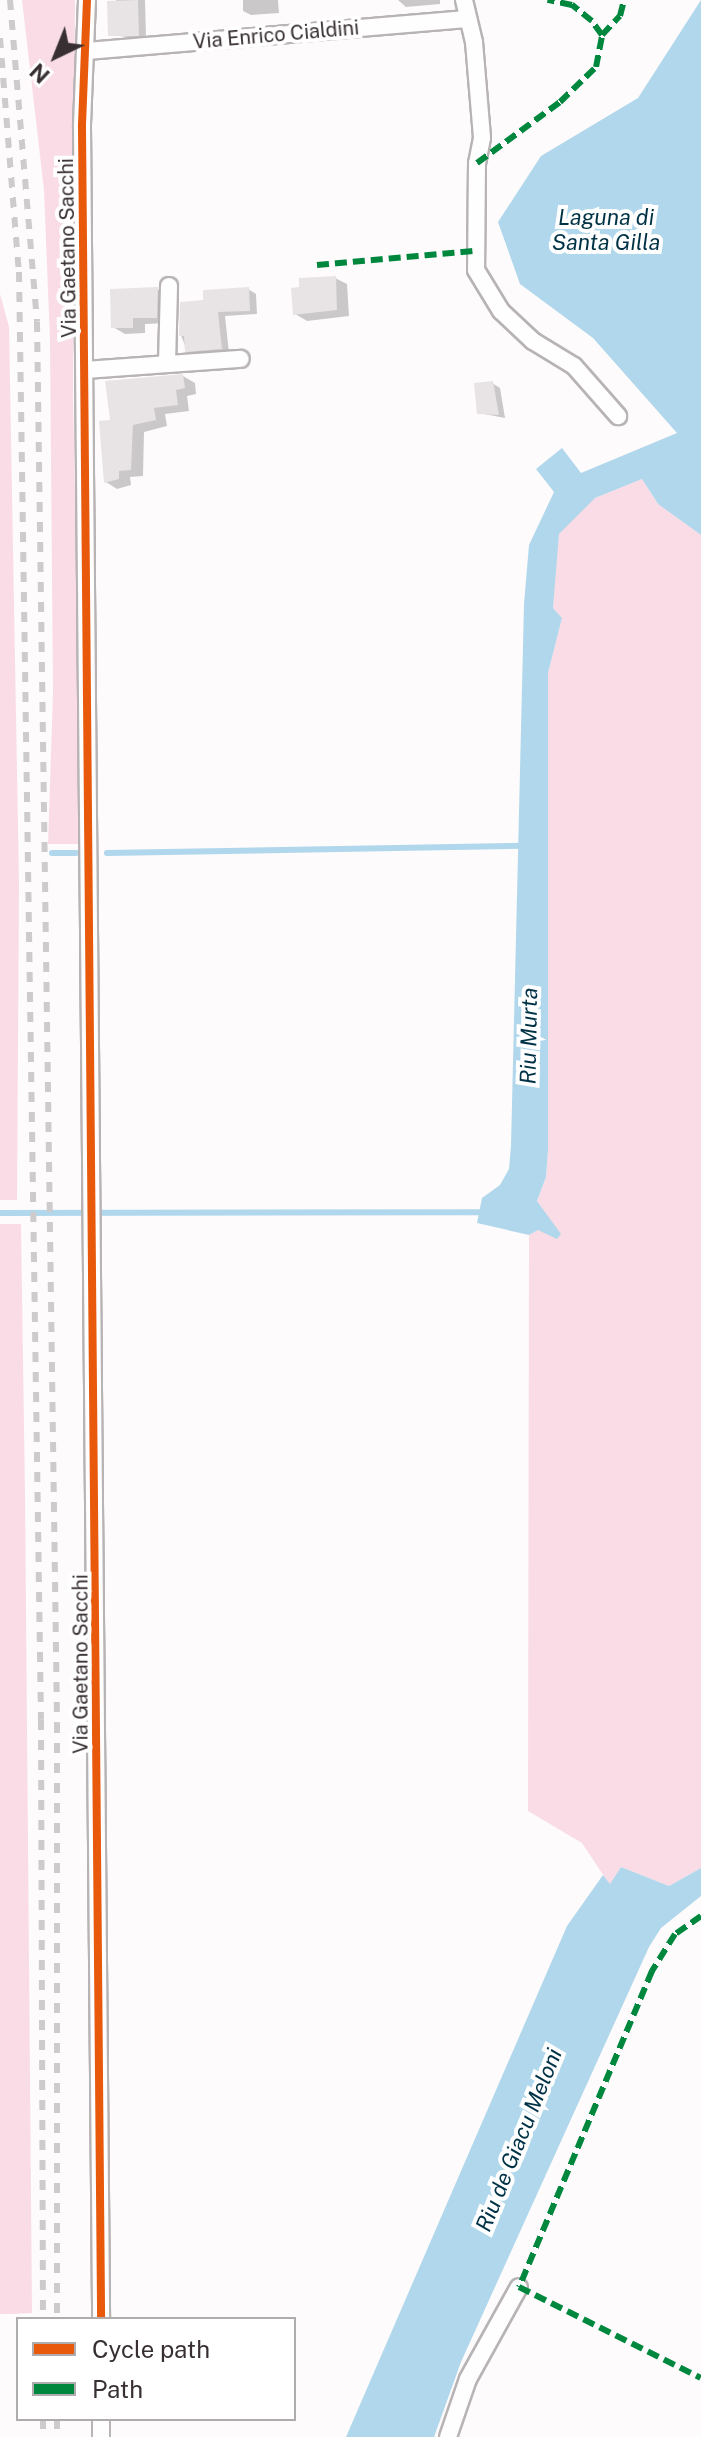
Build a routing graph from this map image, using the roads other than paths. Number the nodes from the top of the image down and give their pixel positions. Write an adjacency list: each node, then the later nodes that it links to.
1 (87, 0): 4 (street, Via Gaetano Sacchi)
2 (464, 0): 3 (street)
3 (465, 19): 4 (street, Via Enrico Cialdini); 9 (street)
4 (86, 51): 8 (street, Via Gaetano Sacchi)
5 (169, 286): 7 (street)
6 (241, 359): 7 (street)
7 (167, 363): 8 (street)
8 (86, 370): 11 (street, Via Gaetano Sacchi)
9 (618, 416)
10 (519, 2287): 12 (street)
11 (101, 2317)
12 (448, 2437)

